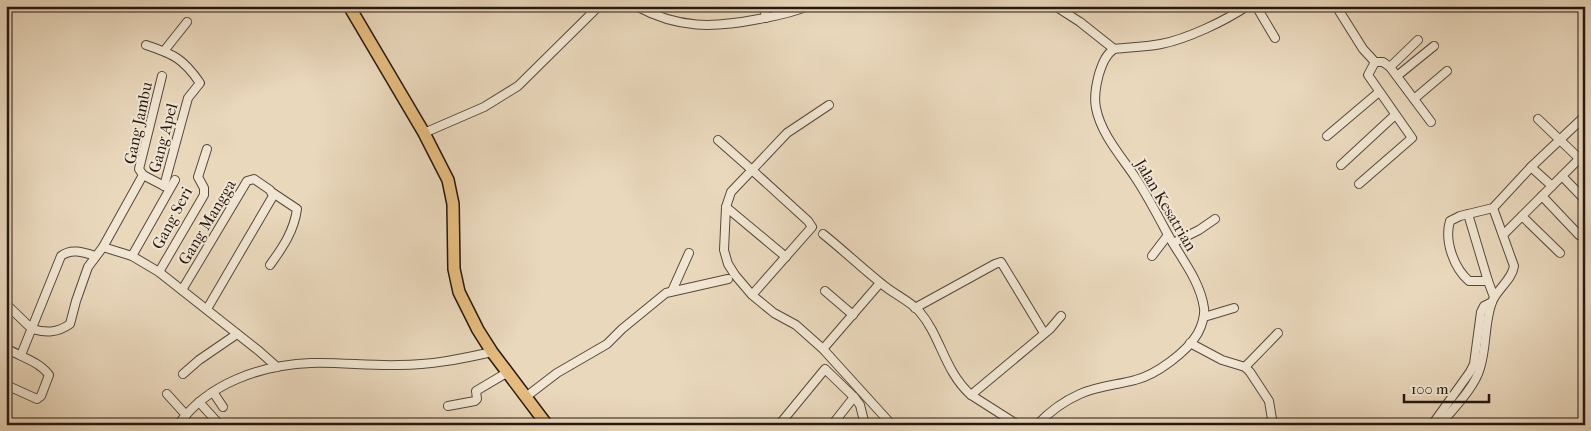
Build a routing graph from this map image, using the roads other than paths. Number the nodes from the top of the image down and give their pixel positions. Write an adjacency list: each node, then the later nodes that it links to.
1 (349, 6): 30 (highway)
2 (599, 6): 30 (street)
3 (636, 6): 10 (street)
4 (764, 6): 10 (street)
5 (808, 6): 10 (street)
6 (1247, 6): 16 (street)
7 (1256, 6): 12 (street)
8 (1336, 6): 18 (street)
9 (1058, 7): 16 (street)
10 (766, 18)
11 (186, 22): 17 (street)
12 (1275, 38)
13 (1418, 40): 19 (street)
14 (146, 45): 17 (street)
15 (1434, 46): 22 (street)
16 (1114, 49): 56 (street, Jalan Kesatrian)
17 (164, 51): 44 (street, Gang Apel)
18 (1375, 62): 19 (street); 23 (street)
19 (1390, 66): 22 (street)
20 (1447, 71): 24 (street)
21 (162, 76): 39 (street, Gang Jambu)
22 (1397, 76): 24 (street)
23 (1379, 92): 26 (street); 31 (street)
24 (1414, 99): 29 (street)
25 (829, 104): 38 (street)
26 (1395, 115): 36 (street); 42 (street)
27 (1585, 116): 33 (street)
28 (1538, 119): 33 (street)
29 (1431, 122)
30 (424, 134): 89 (highway)
31 (1328, 136)
32 (718, 140): 38 (street)
33 (1560, 140): 35 (street); 37 (street)
34 (207, 149): 66 (street, Gang Seri)
35 (1583, 159): 40 (street)
36 (1341, 165)
37 (1531, 168): 43 (street); 49 (street)
38 (752, 170): 48 (street); 64 (street)
39 (143, 175): 44 (street); 58 (street)
40 (1562, 176): 43 (street); 47 (street)
41 (176, 180): 44 (street)
42 (1359, 184)
43 (1552, 186): 46 (street)
44 (167, 188): 62 (street)
45 (273, 193): 65 (street); 70 (street, Gang Mangga); 78 (street)
46 (1542, 196): 51 (street); 55 (street)
47 (1585, 200)
48 (726, 206): 64 (street); 73 (street)
49 (1494, 208): 50 (street); 54 (street)
50 (1468, 214): 68 (street); 68 (street)
51 (1522, 216): 54 (street); 60 (street)
52 (1215, 220): 57 (street)
53 (823, 234): 69 (street)
54 (1502, 235): 74 (street)
55 (1579, 235)
56 (1168, 236): 57 (street, Jalan Kesatrian); 63 (street)
57 (1173, 243): 81 (street, Jalan Kesatrian)
58 (103, 247): 61 (street); 62 (street)
59 (689, 253): 71 (street)
60 (1560, 254)
61 (95, 256): 82 (street); 82 (street)
62 (132, 256): 66 (street)
63 (1152, 256)
64 (786, 257): 73 (street)
65 (270, 265)
66 (159, 272): 70 (street)
67 (728, 278): 71 (street)
68 (1488, 282): 74 (street)
69 (880, 283): 76 (street); 79 (street)
70 (182, 290): 78 (street)
71 (672, 291): 99 (street)
72 (825, 291): 79 (street)
73 (752, 295): 88 (street)
74 (1493, 299): 115 (street); 116 (street)
75 (6, 304): 82 (street)
76 (915, 308): 83 (street); 98 (street)
77 (1234, 308): 81 (street)
78 (207, 309): 85 (street)
79 (853, 316): 88 (street)
80 (1061, 316): 83 (street)
81 (1204, 317): 86 (street)
82 (32, 330): 90 (street)
83 (1044, 333): 98 (street)
84 (1278, 333): 92 (street)
85 (237, 334): 91 (street); 94 (street)
86 (1190, 343): 92 (street); 113 (street)
87 (6, 348): 90 (street)
88 (823, 349): 111 (street)
89 (492, 352): 91 (street); 93 (highway)
90 (21, 355): 95 (street)
91 (277, 367): 96 (street)
92 (1245, 367): 114 (street)
93 (508, 372): 99 (highway); 102 (street)
94 (183, 374)
95 (6, 385)
96 (213, 392): 101 (street); 103 (street)
97 (167, 394): 104 (street)
98 (971, 395): 112 (street)
99 (527, 396): 107 (highway)
100 (854, 397): 108 (street); 109 (street); 110 (street)
101 (200, 402): 104 (street); 106 (street)
102 (448, 406)
103 (223, 407)
104 (186, 415): 105 (street)
105 (178, 425)
106 (220, 425)
107 (547, 425)
108 (779, 425)
109 (832, 425)
110 (865, 425)
111 (892, 425)
112 (1018, 425)
113 (1037, 425)
114 (1273, 425)
115 (1432, 425)
116 (1440, 425)

